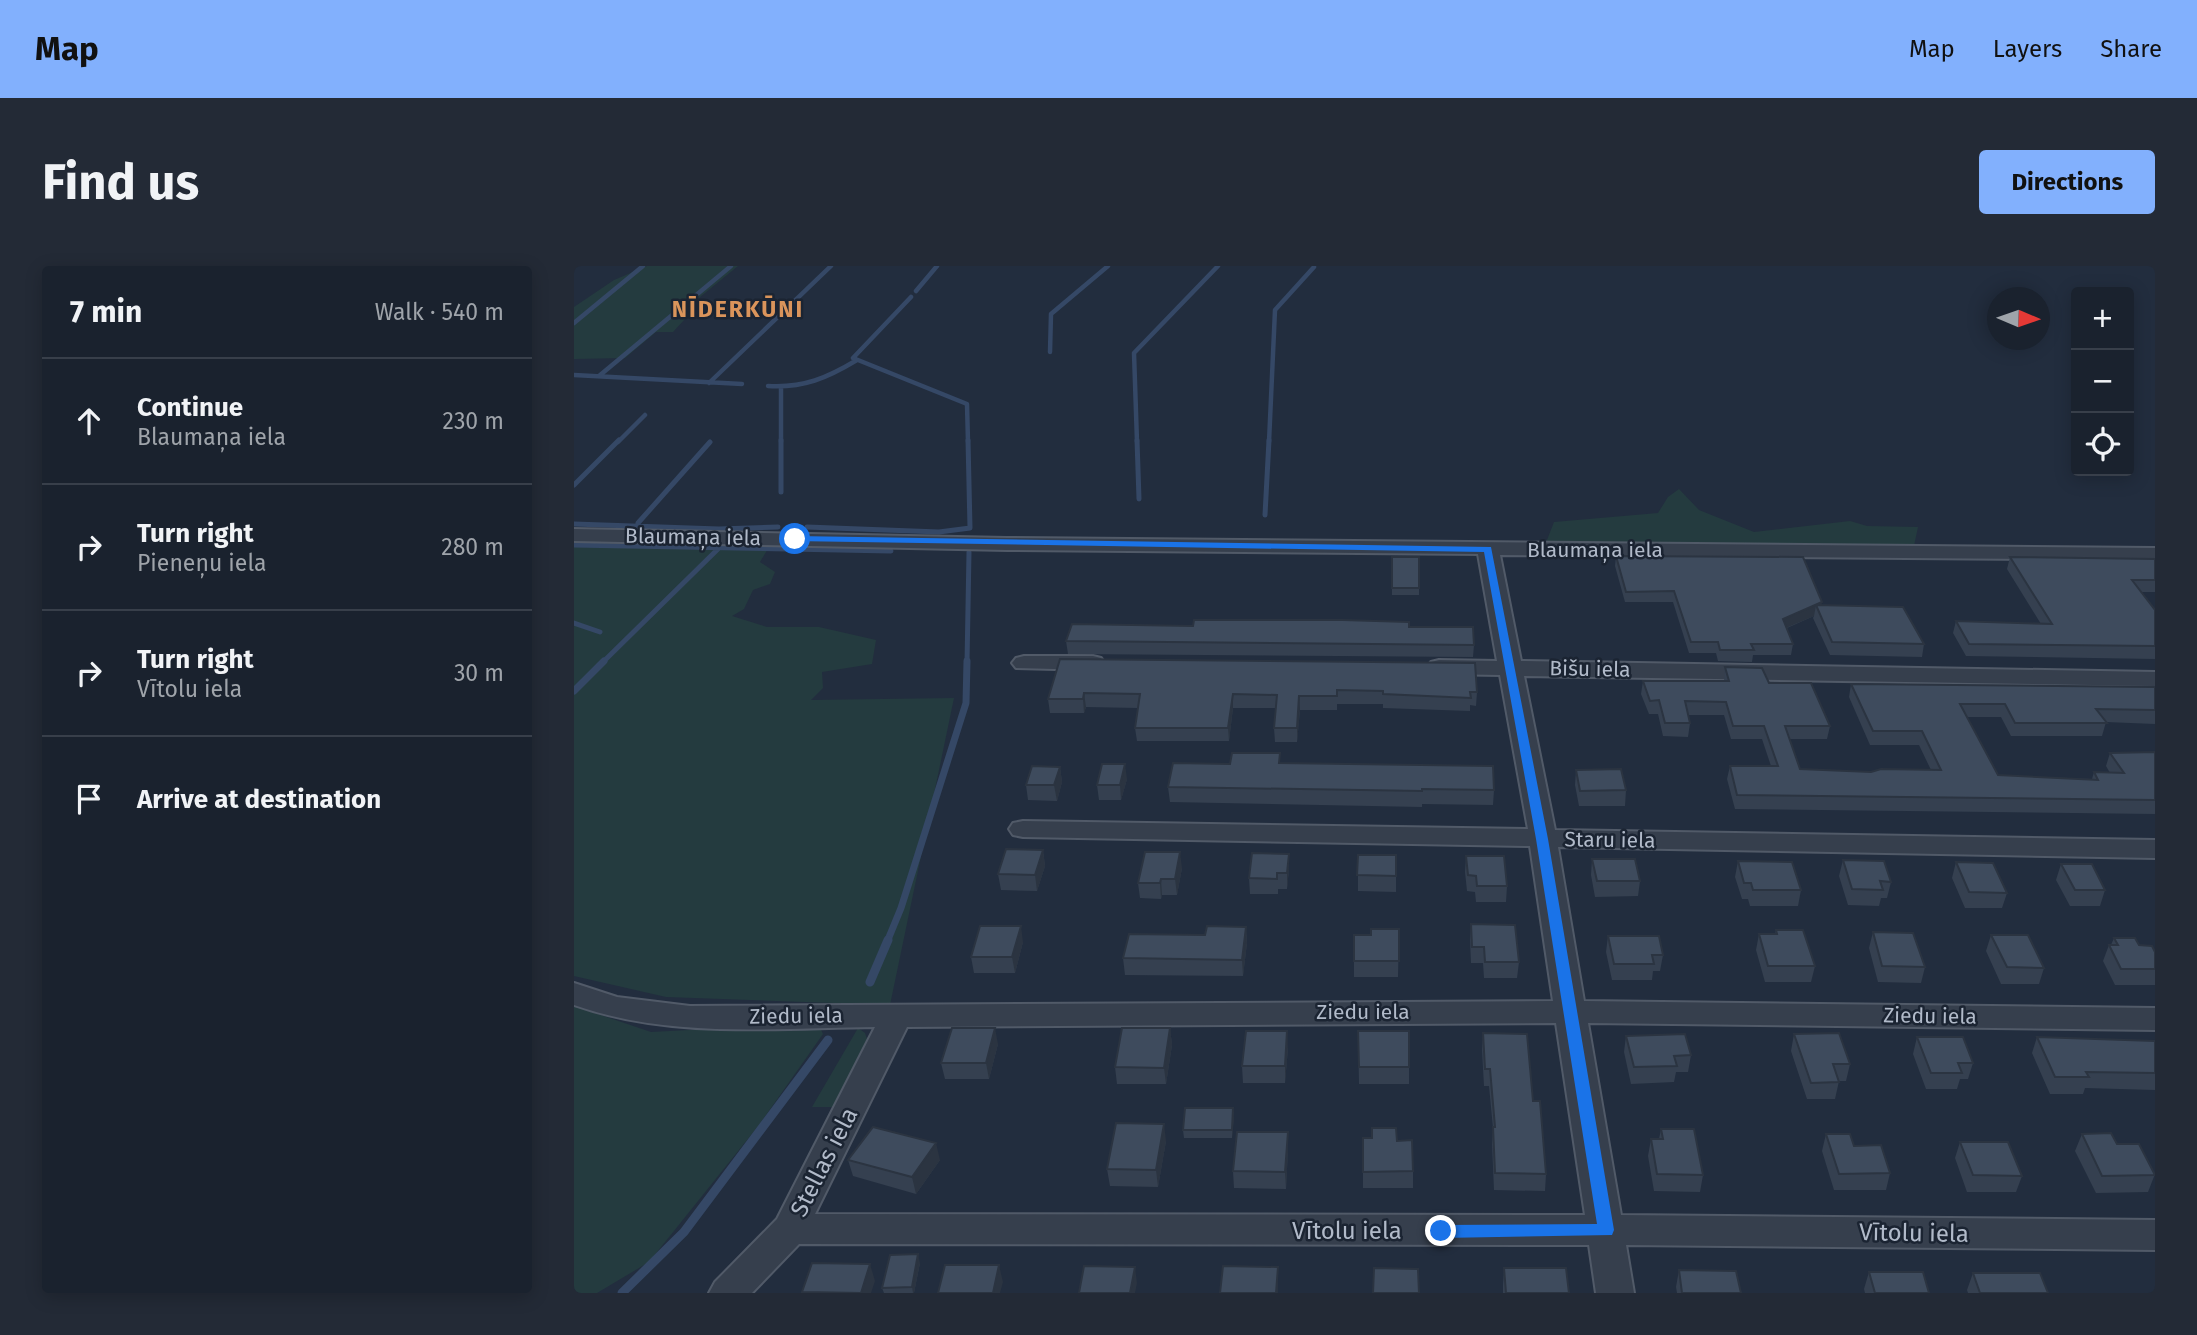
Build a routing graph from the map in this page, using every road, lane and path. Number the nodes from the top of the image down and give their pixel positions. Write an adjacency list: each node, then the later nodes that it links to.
1 (574, 534): 2 (street, Blaumaņa iela)
2 (1488, 549): 3 (street, Blaumaņa iela); 7 (street)
3 (2155, 554)
4 (1024, 663): 5 (street)
5 (1122, 664)
6 (1413, 666): 7 (street, Bišu iela)
7 (1510, 667): 8 (street, Bišu iela); 10 (street)
8 (2155, 679)
9 (1023, 830): 10 (street, Staru iela)
10 (1542, 839): 11 (street, Staru iela); 13 (street)
11 (2155, 849)
12 (574, 993): 14 (street, Ziedu iela)
13 (1569, 1012): 14 (street, Ziedu iela); 15 (street, Ziedu iela); 17 (street)
14 (897, 1014): 16 (street, Stellas iela)
15 (2155, 1019)
16 (790, 1229): 17 (street, Vītolu iela); 19 (street, Stellas iela)
17 (1606, 1230): 18 (street, Vītolu iela); 20 (street)
18 (2155, 1235)
19 (728, 1293)
20 (1615, 1293)

